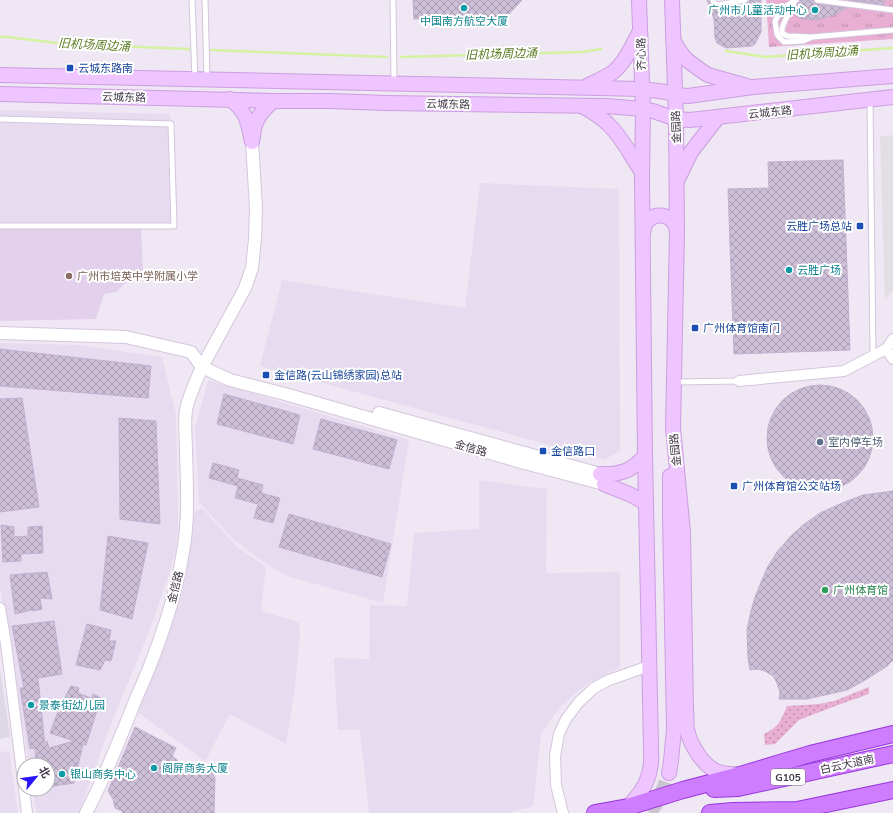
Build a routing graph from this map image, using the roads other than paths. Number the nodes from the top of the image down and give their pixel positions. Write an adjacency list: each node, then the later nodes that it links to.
1 (192, 0): 19 (lane)
2 (205, 0): 19 (lane)
3 (393, 0): 18 (lane)
4 (639, 0): 13 (main road, 齐心路)
5 (672, 0): 15 (main road)
6 (713, 0): 10 (lane)
7 (743, 0): 10 (lane)
8 (796, 0): 14 (lane); 14 (lane)
9 (817, 0): 11 (lane)
10 (724, 2)
11 (893, 10)
12 (893, 30): 14 (lane)
13 (641, 31): 22 (main road); 24 (main road, 齐心路)
14 (812, 37)
15 (673, 39): 23 (main road); 26 (main road)
16 (0, 75): 19 (main road, 云城东路)
17 (893, 76): 23 (main road, 云城东路)
18 (394, 77): 20 (main road, 云城东路); 21 (main road, 云城东路)
19 (201, 79): 20 (main road, 云城东路)
20 (330, 82): 31 (main road)
21 (535, 86): 22 (main road, 云城东路); 32 (main road)
22 (584, 87): 24 (main road, 云城东路)
23 (753, 87): 26 (main road, 云城东路)
24 (642, 89): 26 (main road, 云城东路); 34 (main road, 齐心路)
25 (0, 94): 28 (main road, 云城东路)
26 (674, 95): 37 (main road, 金园路)
27 (893, 97): 29 (main road, 云城东路)
28 (230, 99): 30 (main road, 云城东路); 38 (main road)
29 (870, 100): 35 (main road, 云城东路); 47 (lane)
30 (273, 101): 31 (main road, 云城东路); 38 (main road)
31 (330, 101): 32 (main road, 云城东路)
32 (535, 105): 33 (main road, 云城东路)
33 (581, 106): 34 (main road, 云城东路); 39 (main road)
34 (643, 109): 37 (main road, 云城东路); 39 (main road)
35 (718, 117): 37 (main road, 云城东路); 40 (main road)
36 (0, 119): 41 (lane)
37 (676, 119): 40 (main road, 金园路)
38 (252, 142): 49 (street)
39 (642, 172): 43 (main road)
40 (677, 180): 42 (main road, 金园路)
41 (0, 226)
42 (677, 232): 43 (main road); 51 (main road, 金园路)
43 (642, 236): 53 (main road)
44 (0, 333): 49 (street)
45 (893, 339): 46 (street)
46 (886, 349): 47 (street); 48 (street)
47 (873, 356): 50 (street)
48 (893, 359)
49 (202, 367): 54 (street, 金信路); 64 (street, 金信路)
50 (739, 381): 51 (lane)
51 (674, 382): 52 (main road, 金园路)
52 (672, 428): 60 (main road); 61 (main road, 金园路)
53 (645, 456): 54 (main road); 55 (main road)
54 (602, 479): 55 (main road)
55 (646, 503): 57 (main road)
56 (0, 608): 68 (street)
57 (650, 666): 65 (main road); 71 (street)
58 (893, 734): 61 (highway, G105)
59 (893, 754): 62 (highway, 白云大道南 / G105)
60 (669, 773)
61 (740, 775): 62 (highway, 白云大道南 / G105)
62 (683, 790): 65 (highway, 白云大道南 / G105)
63 (893, 790): 66 (highway)
64 (95, 796): 69 (street); 70 (street)
65 (628, 807): 72 (highway, 白云大道南 / G105)
66 (798, 811): 67 (highway)
67 (730, 812): 73 (highway)
68 (27, 813)
69 (86, 813)
70 (92, 813)
71 (563, 813)
72 (595, 813)
73 (710, 813)

